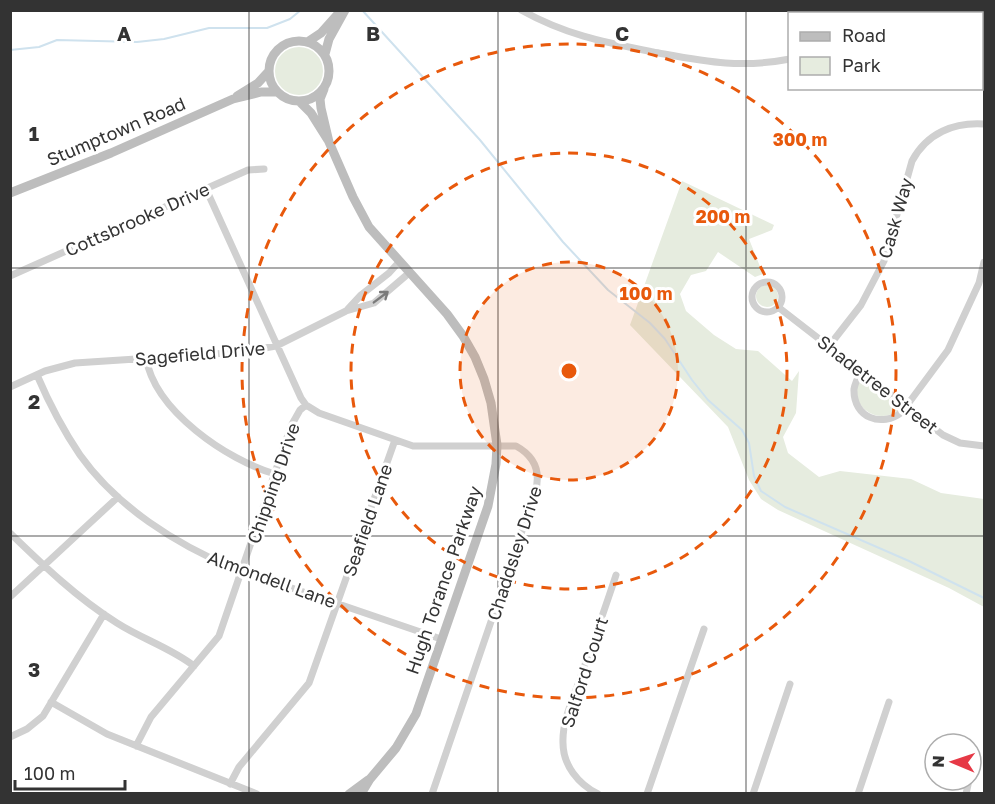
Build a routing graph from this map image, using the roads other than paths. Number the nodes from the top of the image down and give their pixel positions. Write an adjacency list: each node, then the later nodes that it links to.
1 (343, 10): 3 (street); 4 (street)
2 (521, 10): 5 (street)
3 (309, 41): 4 (street); 6 (street)
4 (325, 54): 7 (street)
5 (788, 59)
6 (269, 70): 8 (street); 9 (street, Stumptown Road)
7 (324, 89): 10 (street); 12 (street, Hugh Torance Parkway)
8 (277, 92): 9 (street, Stumptown Road); 10 (street)
9 (233, 99): 15 (street, Stumptown Road)
10 (299, 101): 12 (street, Hugh Torance Parkway)
11 (984, 124): 24 (street, Cask Way)
12 (329, 142): 16 (street, Hugh Torance Parkway)
13 (264, 169): 14 (street, Cottsbrooke Drive)
14 (206, 189): 19 (street, Cottsbrooke Drive); 23 (street)
15 (10, 193)
16 (399, 262): 18 (street, Hugh Torance Parkway); 22 (street)
17 (984, 262): 20 (street)
18 (409, 273): 22 (street, Sagefield Drive, one-way to 18); 32 (street, Hugh Torance Parkway)
19 (10, 276)
20 (981, 285): 30 (street)
21 (778, 307): 21 (street, Shadetree Street); 24 (street, Shadetree Street)
22 (346, 311): 23 (street, Sagefield Drive)
23 (276, 346): 25 (street, Sagefield Drive); 29 (street)
24 (829, 346): 26 (street, Shadetree Street)
25 (146, 358): 27 (street, Sagefield Drive); 34 (street)
26 (861, 371): 30 (street, Shadetree Street); 30 (street)
27 (37, 375): 28 (street, Sagefield Drive); 35 (street, Almondell Lane)
28 (10, 387)
29 (306, 405): 31 (street, Chaddsley Drive); 34 (street, Chipping Drive)
30 (906, 406): 33 (street, Shadetree Street)
31 (395, 440): 32 (street, Chaddsley Drive); 41 (street, Seafield Lane)
32 (496, 445): 44 (street, Hugh Torance Parkway); 56 (street, Chaddsley Drive)
33 (984, 446)
34 (275, 474): 38 (street, Chipping Drive)
35 (118, 497): 37 (street); 38 (street, Almondell Lane)
36 (10, 533): 37 (street)
37 (45, 566): 40 (street); 42 (street)
38 (242, 571): 41 (street, Almondell Lane); 45 (street, Chipping Drive)
39 (616, 575): 57 (street, Salford Court)
40 (10, 597)
41 (338, 603): 44 (street, Almondell Lane); 52 (street, Seafield Lane)
42 (104, 614): 45 (street); 47 (street)
43 (704, 629): 58 (street)
44 (441, 639): 51 (street, Hugh Torance Parkway)
45 (194, 666): 50 (street, Chipping Drive)
46 (790, 684): 59 (street)
47 (51, 702): 49 (street); 50 (street)
48 (889, 702): 60 (street)
49 (10, 737)
50 (136, 746): 52 (street)
51 (370, 779): 54 (street, Hugh Torance Parkway); 55 (street, Hugh Torance Parkway)
52 (230, 784): 53 (street)
53 (256, 794)
54 (349, 794)
55 (361, 794)
56 (432, 794)
57 (598, 794)
58 (647, 794)
59 (753, 794)
60 (858, 794)

